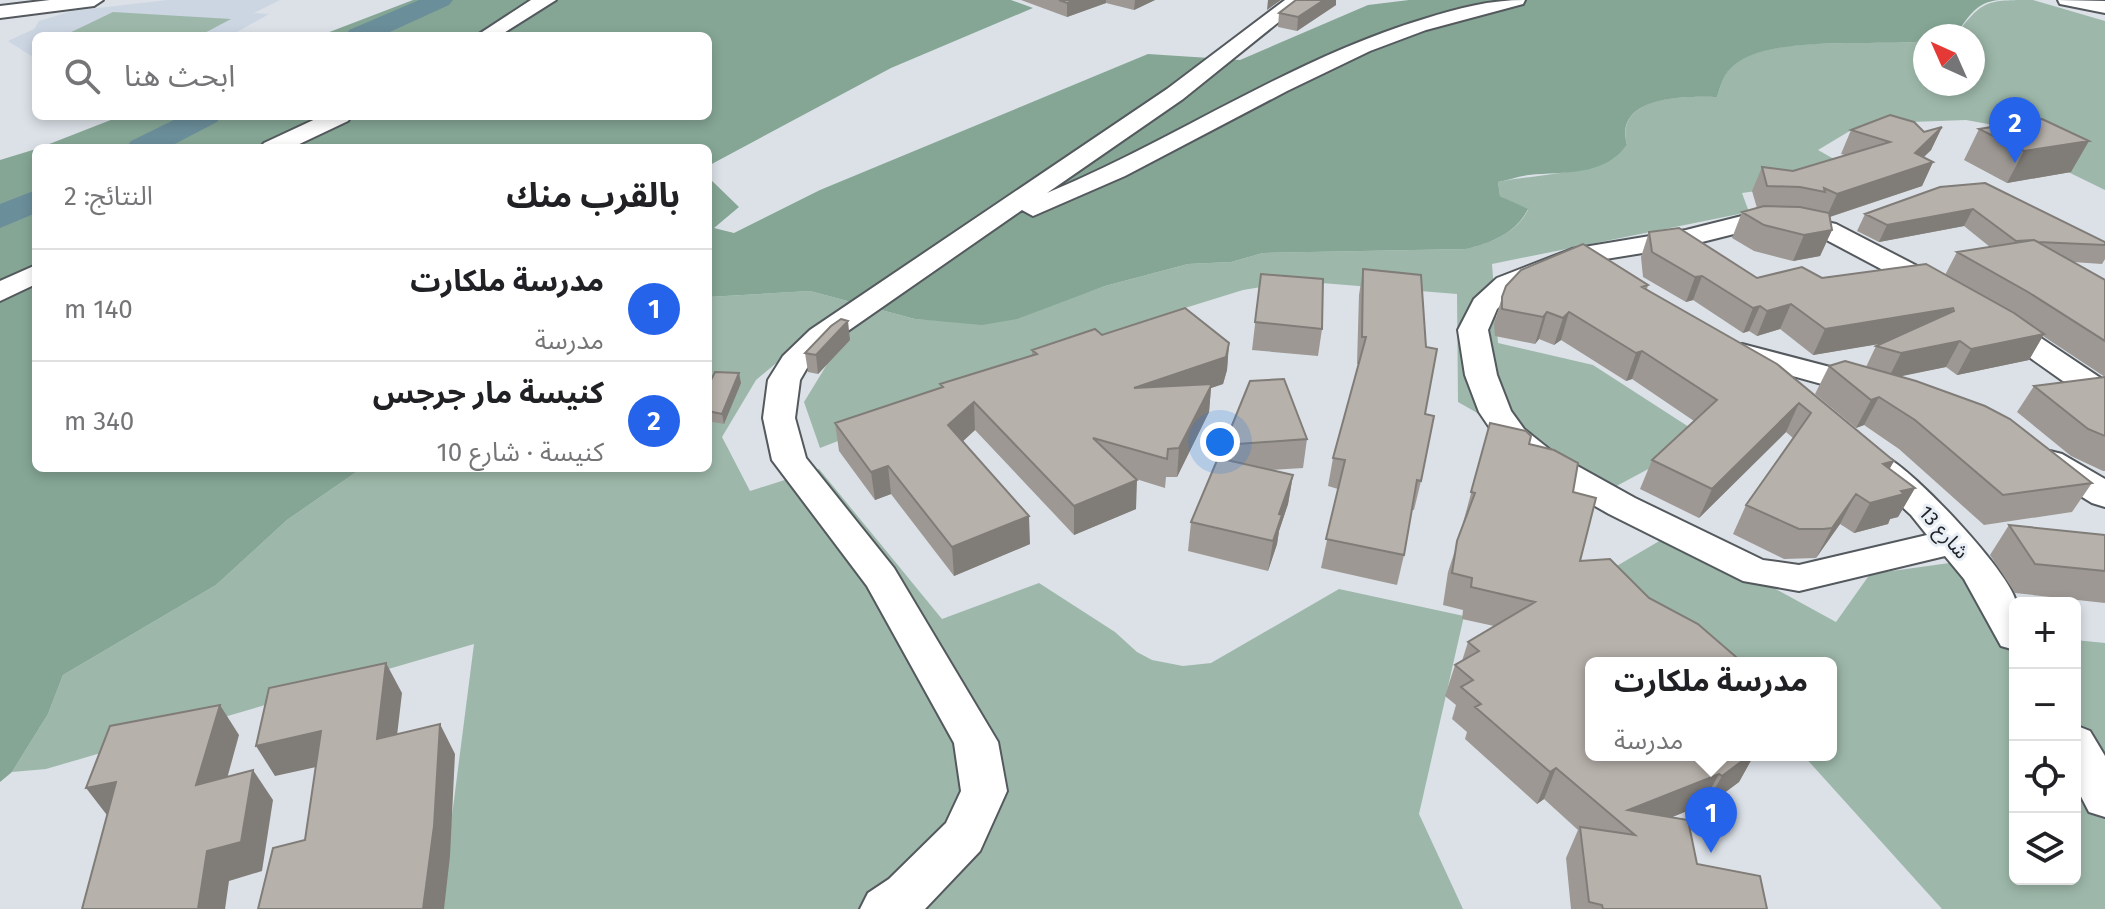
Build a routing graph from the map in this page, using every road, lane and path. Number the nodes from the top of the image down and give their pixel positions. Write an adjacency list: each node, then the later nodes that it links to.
1 (94, 0): 6 (street)
2 (547, 0): 11 (street)
3 (1296, 0): 9 (street)
4 (1516, 0): 16 (street)
5 (2067, 0): 7 (street)
6 (52, 6): 8 (street); 10 (street)
7 (2105, 7)
8 (0, 12)
9 (1260, 13): 16 (street)
10 (13, 28)
11 (492, 32)
12 (332, 120): 13 (street)
13 (280, 144)
14 (1865, 216): 15 (street)
15 (1827, 230): 17 (street); 22 (street)
16 (965, 236): 31 (street)
17 (1582, 255): 19 (street); 27 (street)
18 (32, 275): 20 (street)
19 (1617, 276)
20 (0, 292)
21 (1898, 395): 23 (street)
22 (2105, 396)
23 (1803, 405)
24 (2019, 444): 26 (street)
25 (1851, 446): 27 (street, شارع 13)
26 (2105, 495)
27 (1954, 541): 28 (street, شارع 13)
28 (2009, 624)
29 (2081, 753): 30 (street)
30 (2103, 790)
31 (885, 909)

